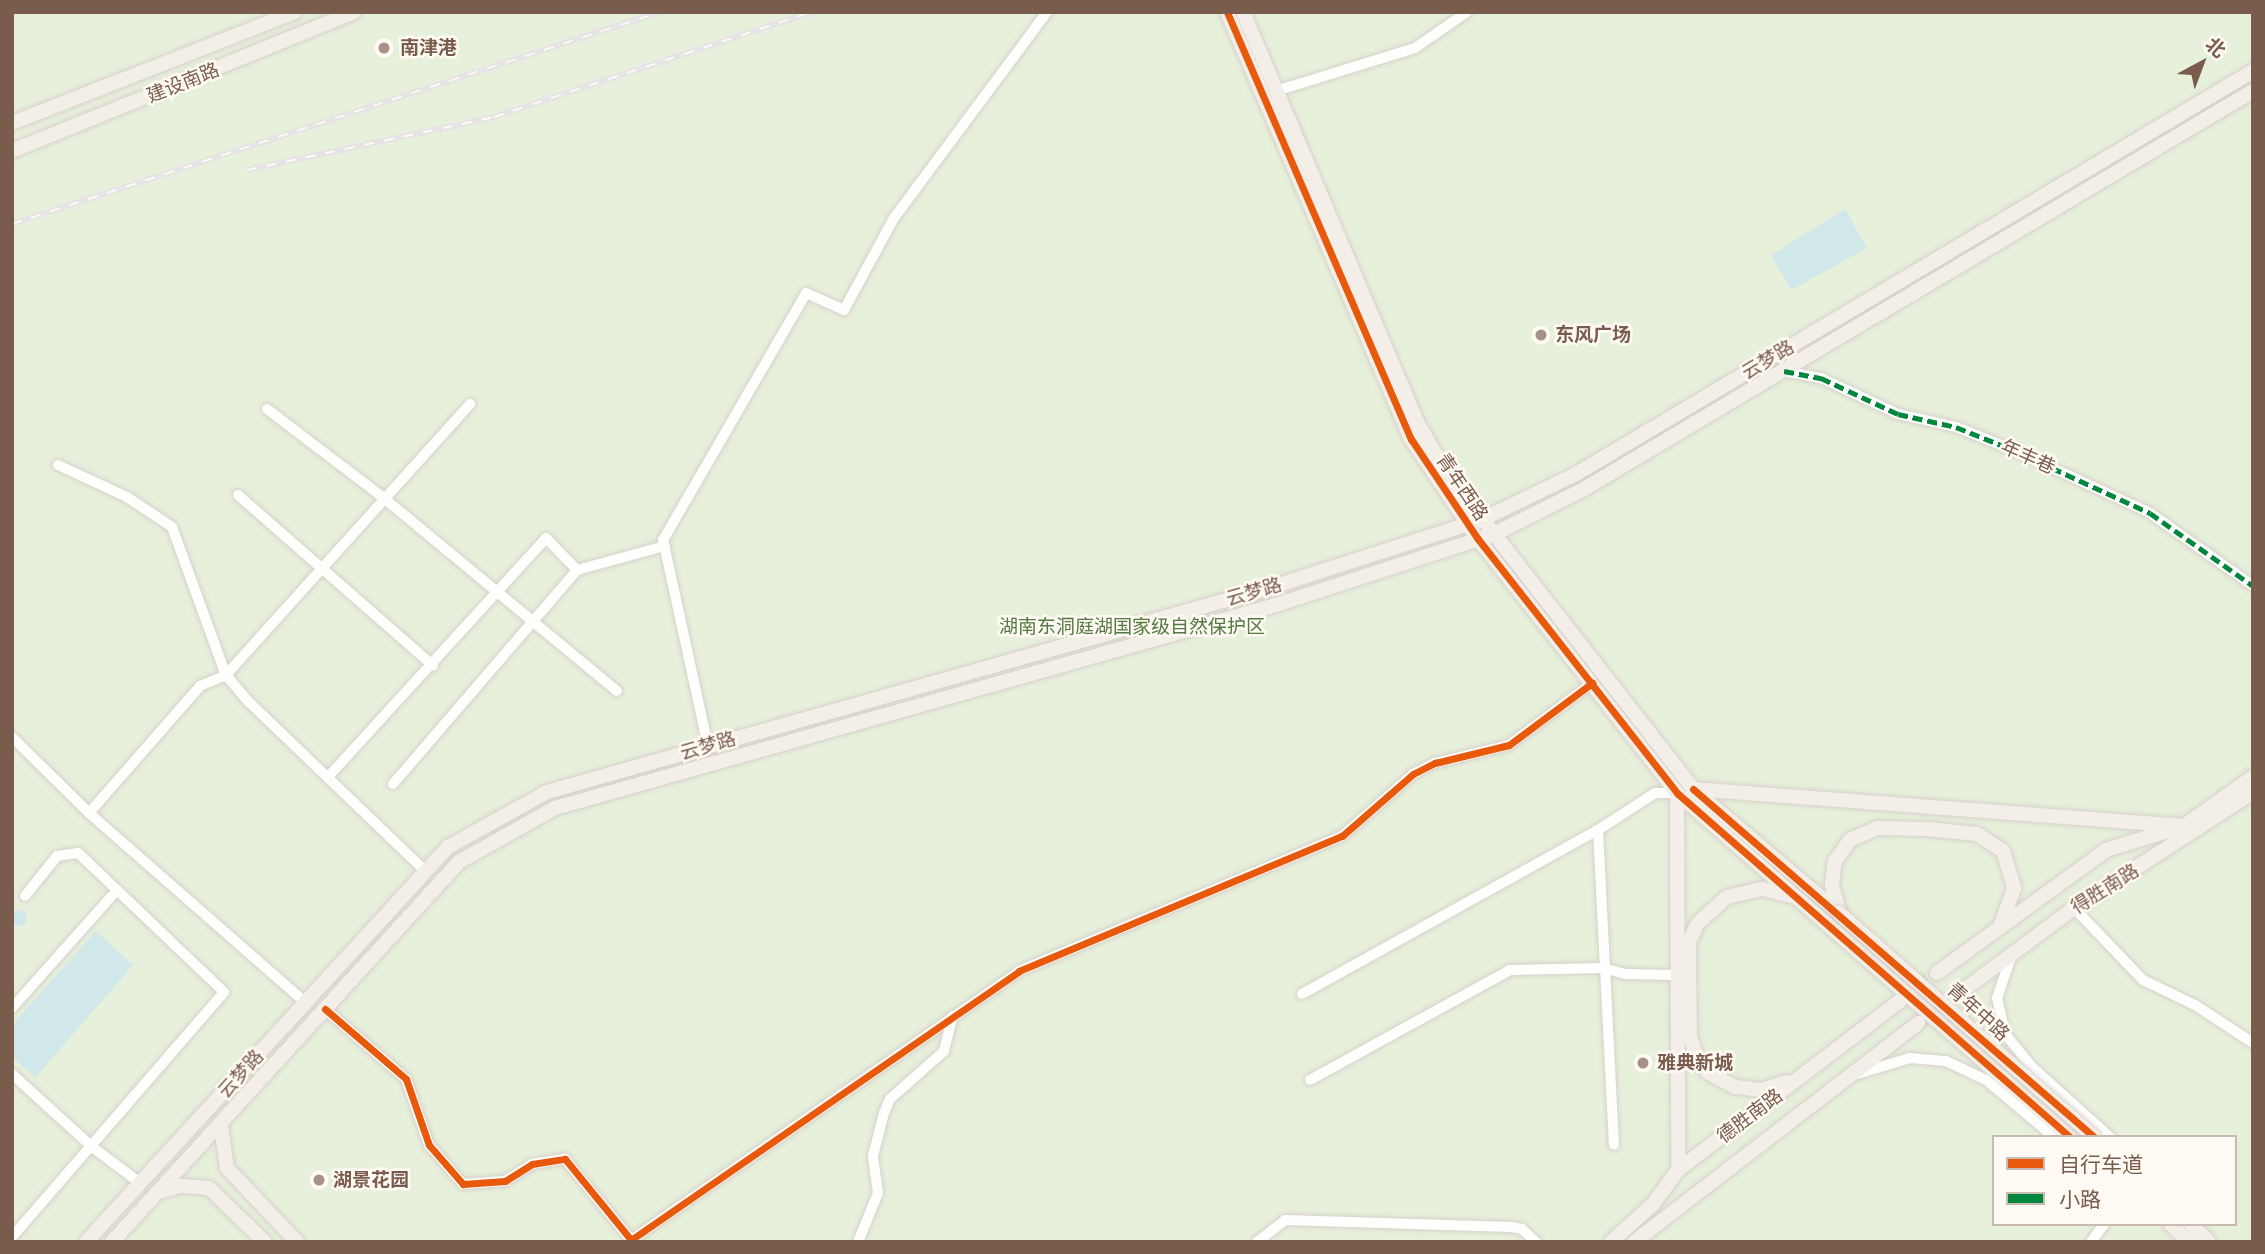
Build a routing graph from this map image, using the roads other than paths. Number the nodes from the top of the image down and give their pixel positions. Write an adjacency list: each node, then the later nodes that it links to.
1 (295, 12): 10 (main road, 建设南路)
2 (354, 12): 11 (main road, 建设南路)
3 (1048, 12): 20 (street)
4 (1227, 12): 18 (main road, 青年西路)
5 (1243, 12): 8 (main road, 青年西路)
6 (1467, 12): 8 (street)
7 (2253, 71): 18 (main road, 云梦路)
8 (1276, 91): 18 (main road, 青年西路)
9 (2253, 91): 12 (main road)
10 (12, 123)
11 (12, 151)
12 (1784, 371): 19 (main road); 23 (street, 年丰巷)
13 (470, 404): 17 (street)
14 (267, 409): 17 (street)
15 (58, 465): 27 (street)
16 (238, 495): 21 (street)
17 (385, 499): 21 (street); 24 (street)
18 (1474, 522): 19 (main road, 青年西路); 31 (main road, 云梦路)
19 (1485, 537): 28 (main road, 青年西路); 35 (main road, 青年西路); 57 (main road)
20 (665, 546): 22 (street); 31 (street)
21 (324, 568): 26 (street); 27 (street)
22 (577, 569): 24 (street); 25 (street)
23 (2253, 586)
24 (495, 595): 25 (street); 26 (street)
25 (531, 623): 29 (street); 34 (street)
26 (433, 666): 33 (street)
27 (226, 675): 33 (street); 38 (street)
28 (1592, 683): 37 (main road, 青年西路); 58 (street)
29 (617, 691)
30 (12, 737): 38 (street)
31 (708, 746): 41 (main road, 云梦路)
32 (2253, 776): 39 (main road)
33 (328, 777): 41 (street)
34 (393, 784)
35 (1693, 789): 39 (main road); 46 (main road, 青年西路)
36 (2253, 792): 45 (main road, 得胜南路)
37 (1677, 793): 40 (street); 44 (main road, 青年西路); 51 (main road)
38 (89, 813): 55 (street)
39 (2184, 826): 47 (main road)
40 (1598, 830): 49 (street); 53 (street)
41 (426, 872): 55 (main road, 云梦路)
42 (117, 890): 43 (street); 56 (street); 71 (street)
43 (25, 896)
44 (1796, 897): 62 (main road); 67 (main road, 青年中路)
45 (2074, 908): 48 (main road, 得胜南路); 60 (street)
46 (1839, 913): 47 (main road); 68 (main road, 青年中路, bridge)
47 (2000, 927): 50 (main road)
48 (2012, 953): 52 (main road, 得胜南路); 69 (street)
49 (1603, 968): 51 (street); 63 (street); 70 (street)
50 (1937, 973)
51 (1675, 975): 72 (main road)
52 (1961, 992)
53 (1302, 994)
54 (1900, 1001): 62 (main road, 德胜南路)
55 (306, 1003): 73 (main road, 云梦路)
56 (12, 1008)
57 (325, 1009): 58 (street); 65 (main road)
58 (953, 1016): 82 (street)
59 (1918, 1023): 64 (main road, 德胜南路)
60 (2253, 1043)
61 (12, 1074): 71 (street)
62 (1805, 1074): 72 (main road, 德胜南路)
63 (1310, 1080)
64 (1838, 1081): 66 (street); 86 (main road, 德胜南路)
65 (221, 1125): 74 (main road); 81 (main road)
66 (2052, 1135)
67 (2068, 1135)
68 (2092, 1135)
69 (2108, 1135)
70 (1614, 1145)
71 (91, 1146): 73 (street); 77 (street)
72 (1678, 1170): 85 (main road, 德胜南路)
73 (140, 1184): 78 (main road, 云梦路)
74 (159, 1193): 79 (main road); 80 (main road)
75 (2103, 1226): 87 (street)
76 (2191, 1231): 88 (main road)
77 (12, 1237)
78 (86, 1242)
79 (112, 1242)
80 (265, 1242)
81 (297, 1242)
82 (858, 1242)
83 (1256, 1242): 84 (street)
84 (1536, 1242)
85 (1611, 1242)
86 (1634, 1242)
87 (2091, 1242)
88 (2210, 1242)

